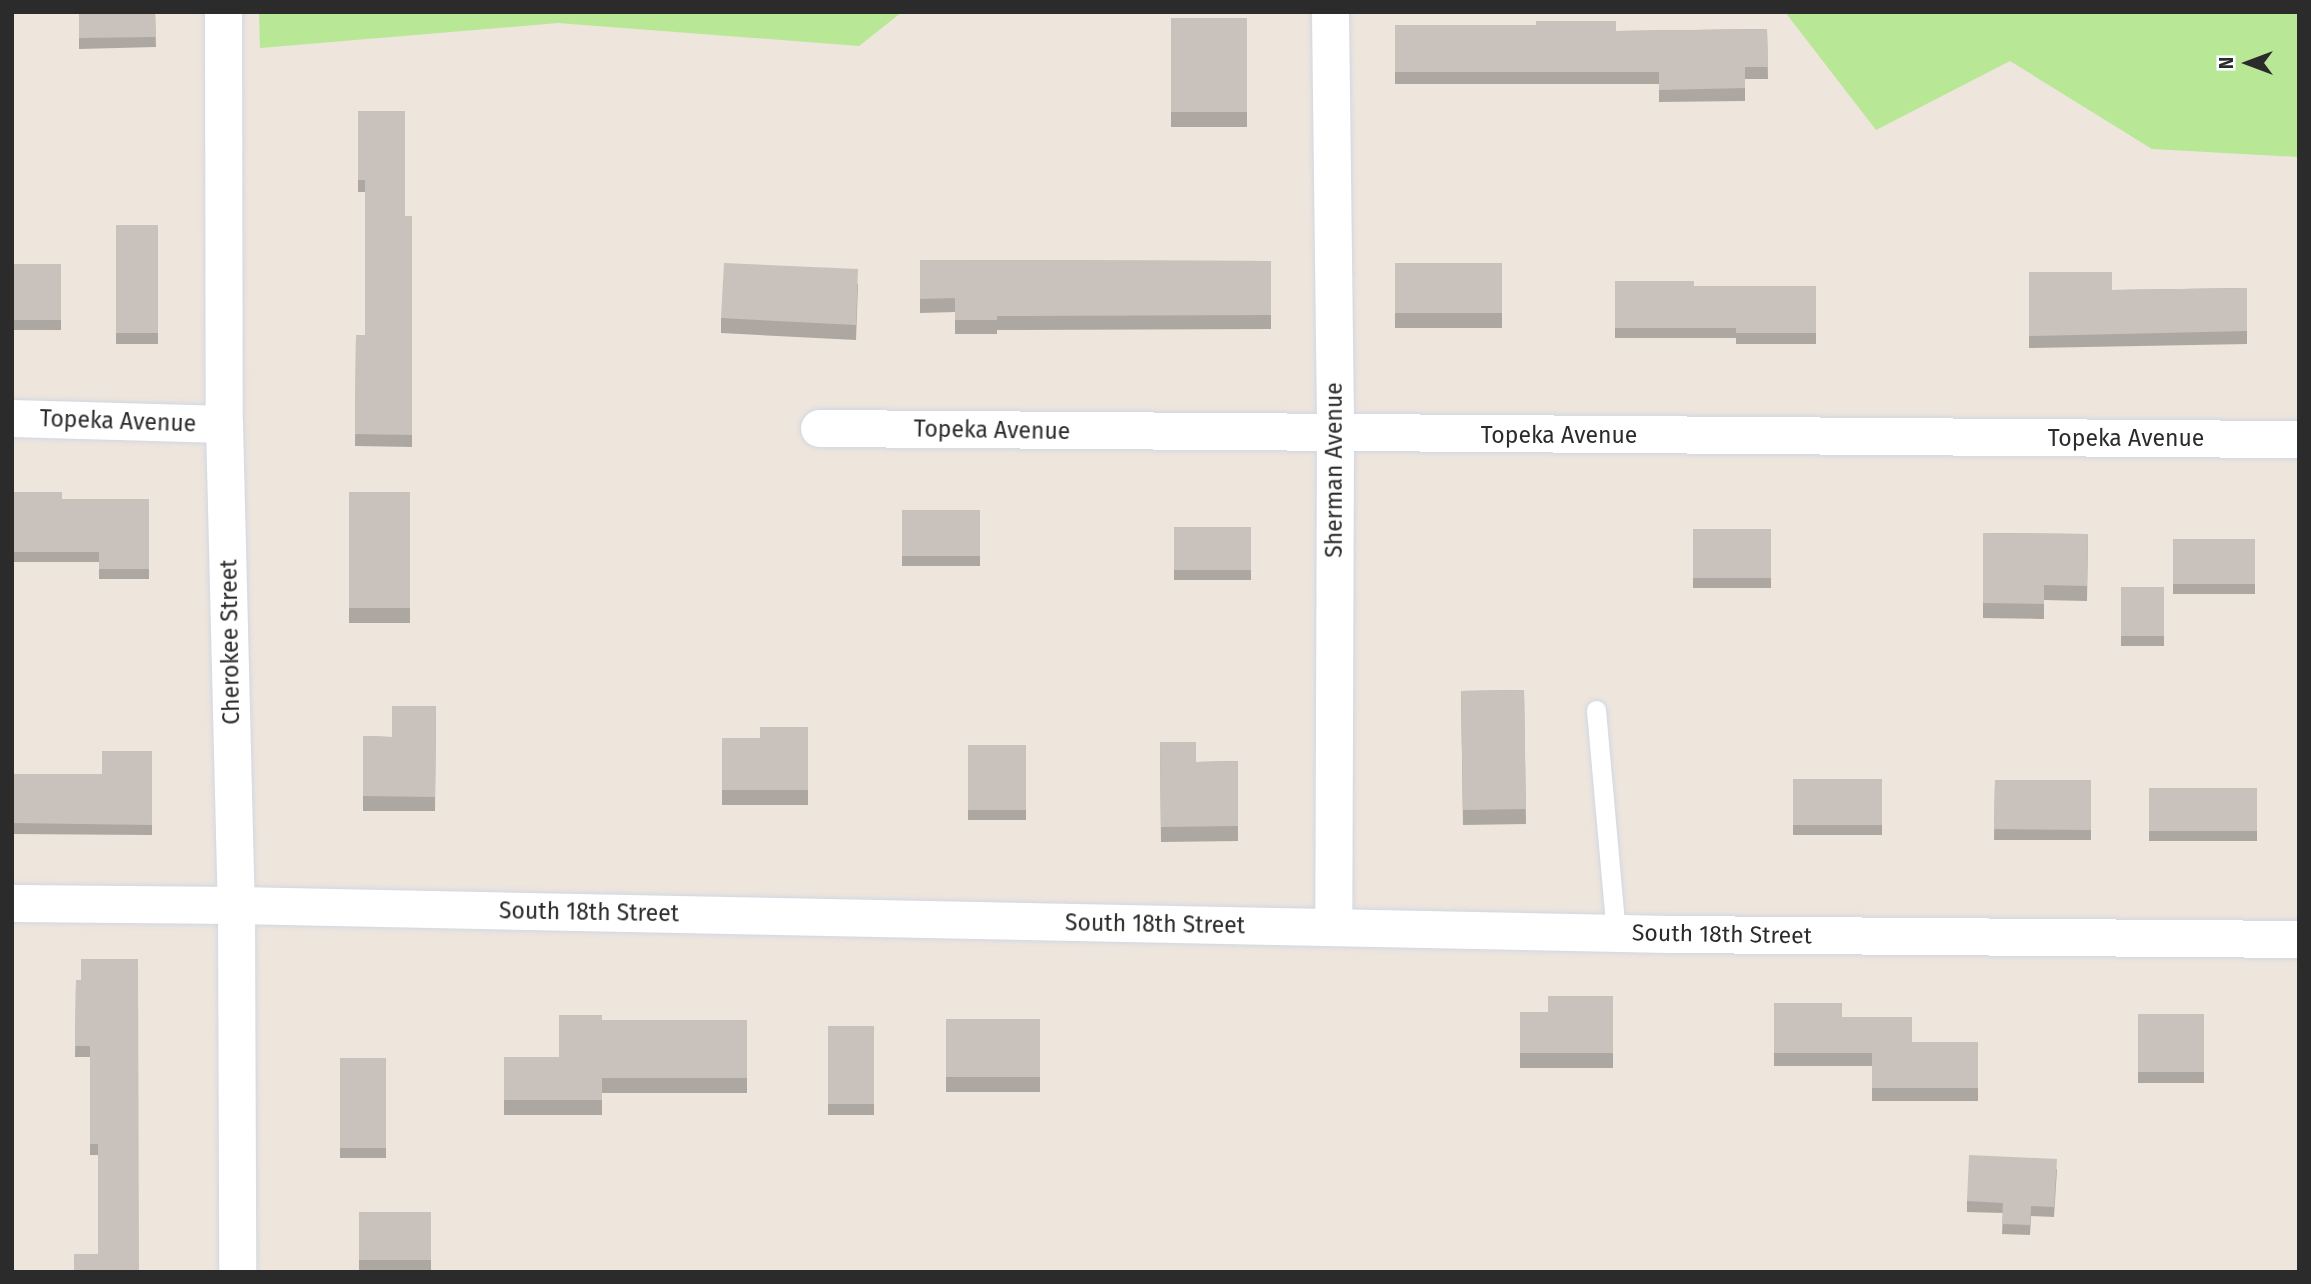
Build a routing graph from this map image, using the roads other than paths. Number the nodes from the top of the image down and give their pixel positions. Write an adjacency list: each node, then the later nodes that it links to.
1 (223, 12): 4 (street, Cherokee Street)
2 (1330, 12): 6 (street, Sherman Avenue)
3 (12, 418): 4 (street, Topeka Avenue)
4 (224, 424): 10 (street, Cherokee Street)
5 (819, 428): 6 (street, Topeka Avenue)
6 (1335, 434): 7 (street, Topeka Avenue); 11 (street, Sherman Avenue)
7 (2299, 439)
8 (1596, 710): 12 (lane)
9 (12, 903): 10 (street, South 18th Street)
10 (236, 905): 11 (street, South 18th Street); 14 (street, Cherokee Street)
11 (1333, 927): 12 (street, South 18th Street)
12 (1616, 933): 13 (street, South 18th Street)
13 (2299, 939)
14 (237, 1272)

